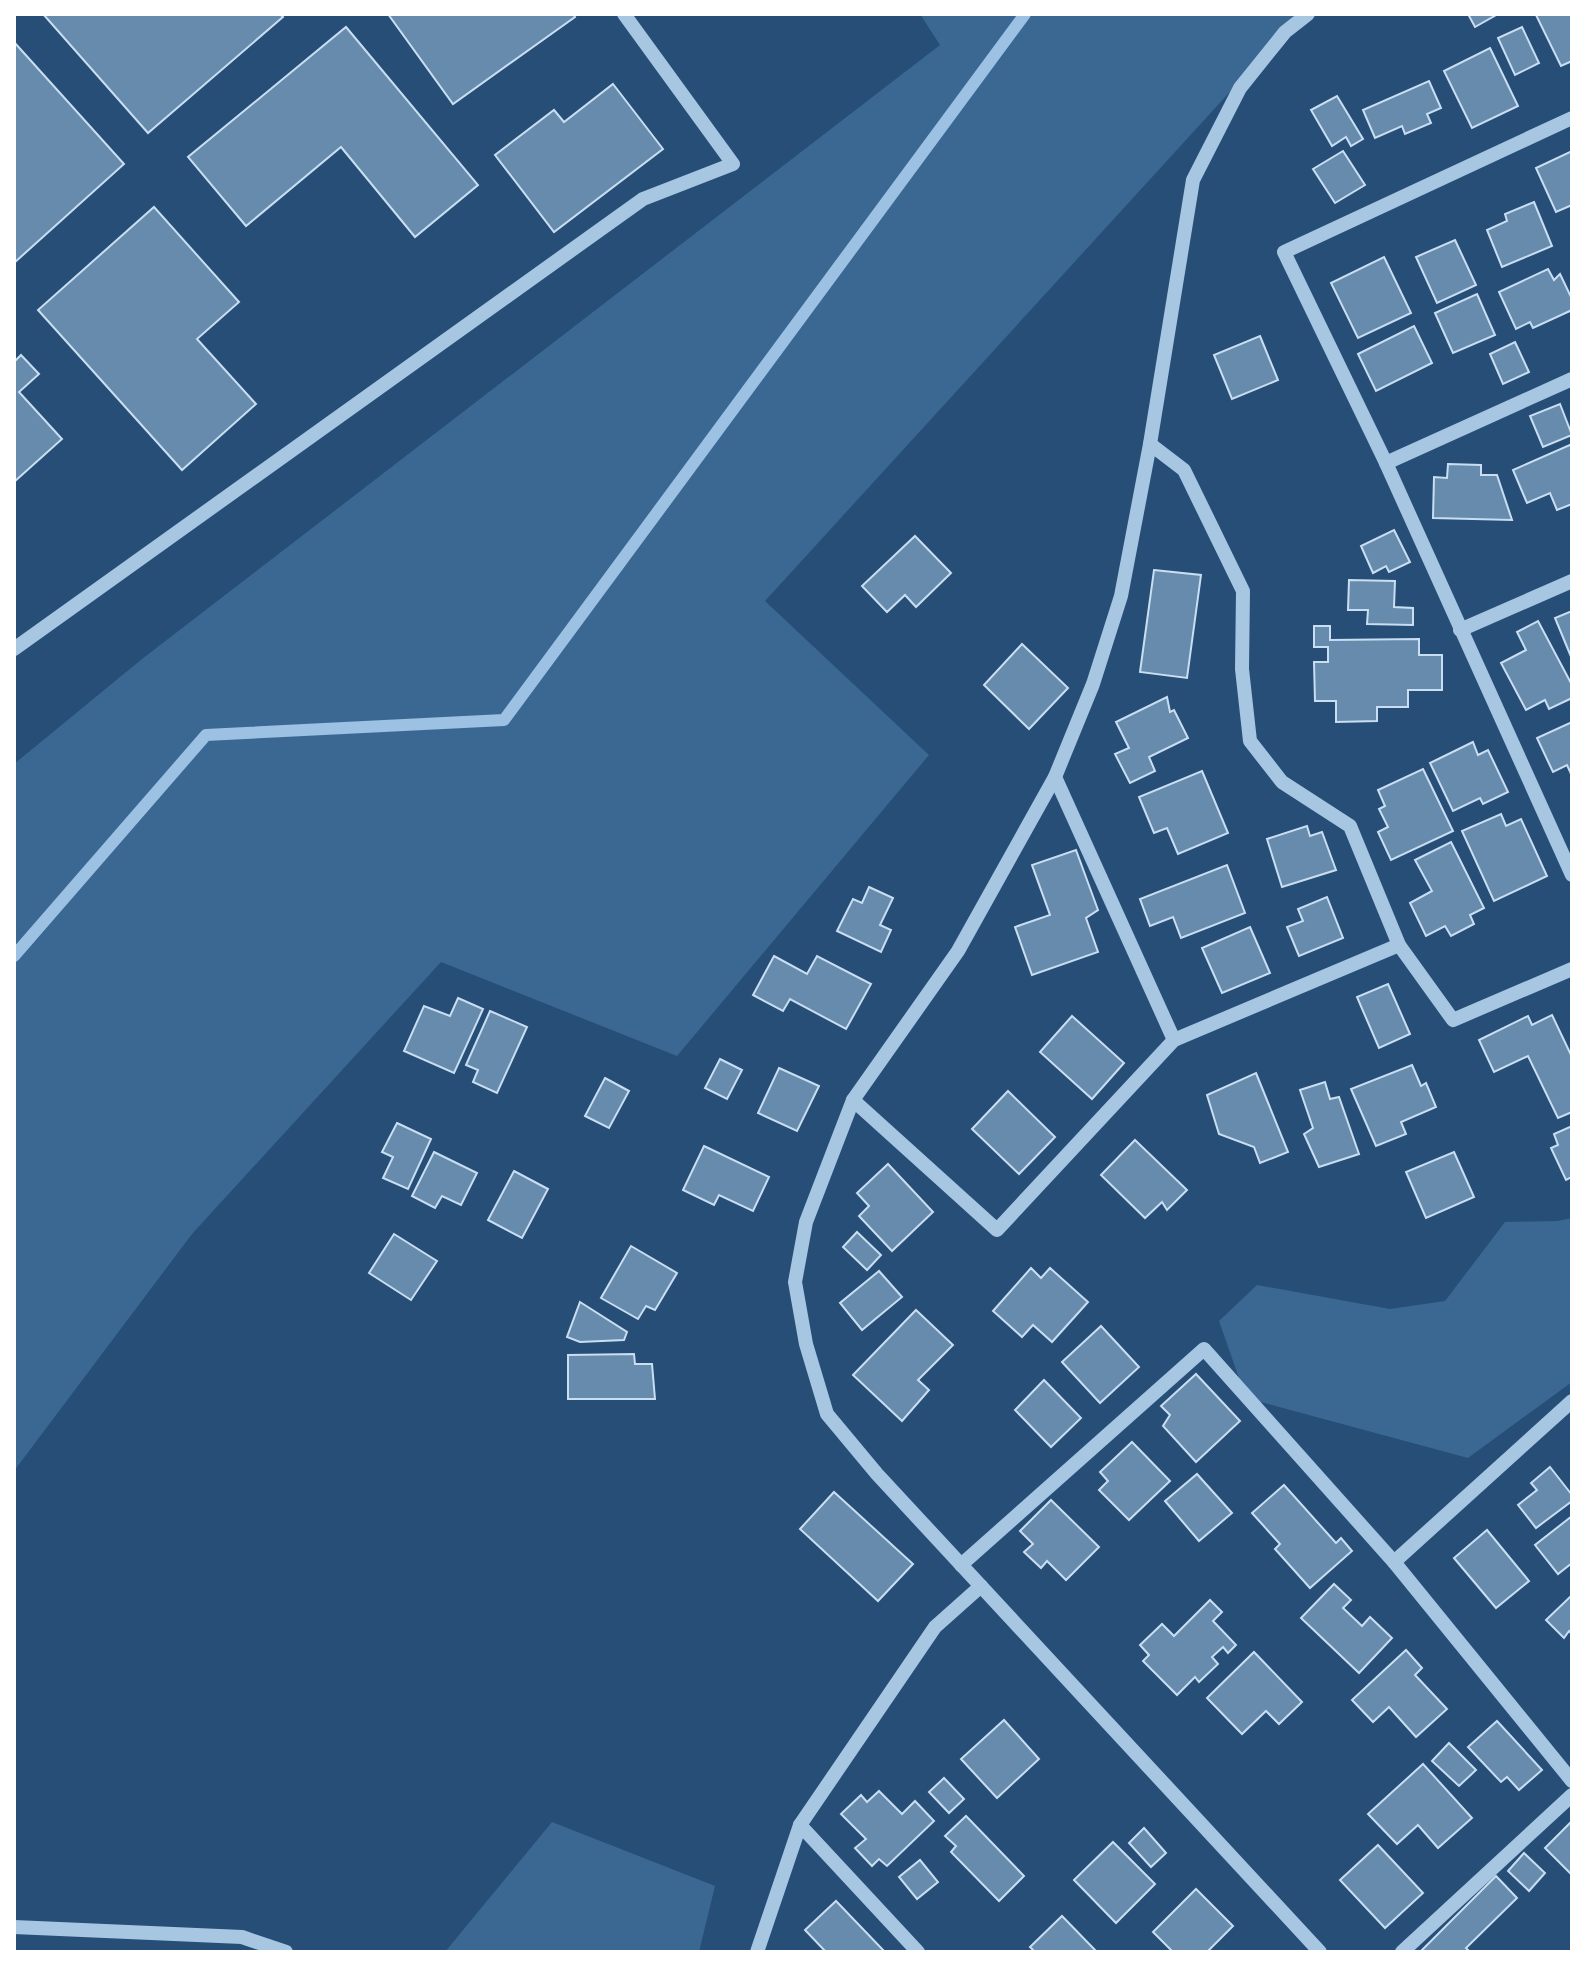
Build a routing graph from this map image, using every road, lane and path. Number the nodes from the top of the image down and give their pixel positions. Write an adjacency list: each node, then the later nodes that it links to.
1 (624, 14): 9 (street)
2 (1308, 14): 5 (street)
3 (1572, 118): 6 (street)
4 (1572, 379): 6 (street)
5 (1150, 444): 10 (street); 12 (street)
6 (1386, 463): 8 (street)
7 (1572, 581): 8 (street)
8 (1460, 630): 11 (street)
9 (14, 649)
10 (1055, 777): 14 (street); 15 (street)
11 (1572, 875)
12 (1399, 945): 13 (street); 14 (street)
13 (1572, 969)
14 (1174, 1040): 15 (street)
15 (853, 1100): 18 (street)
16 (1572, 1401): 17 (street)
17 (1394, 1562): 18 (street); 20 (street)
18 (961, 1565): 19 (street)
19 (981, 1586): 22 (street); 27 (street)
20 (1572, 1781)
21 (1572, 1795): 28 (street)
22 (800, 1825): 25 (street); 26 (street)
23 (14, 1927): 24 (street)
24 (286, 1952)
25 (757, 1952)
26 (918, 1952)
27 (1320, 1952)
28 (1402, 1952)

